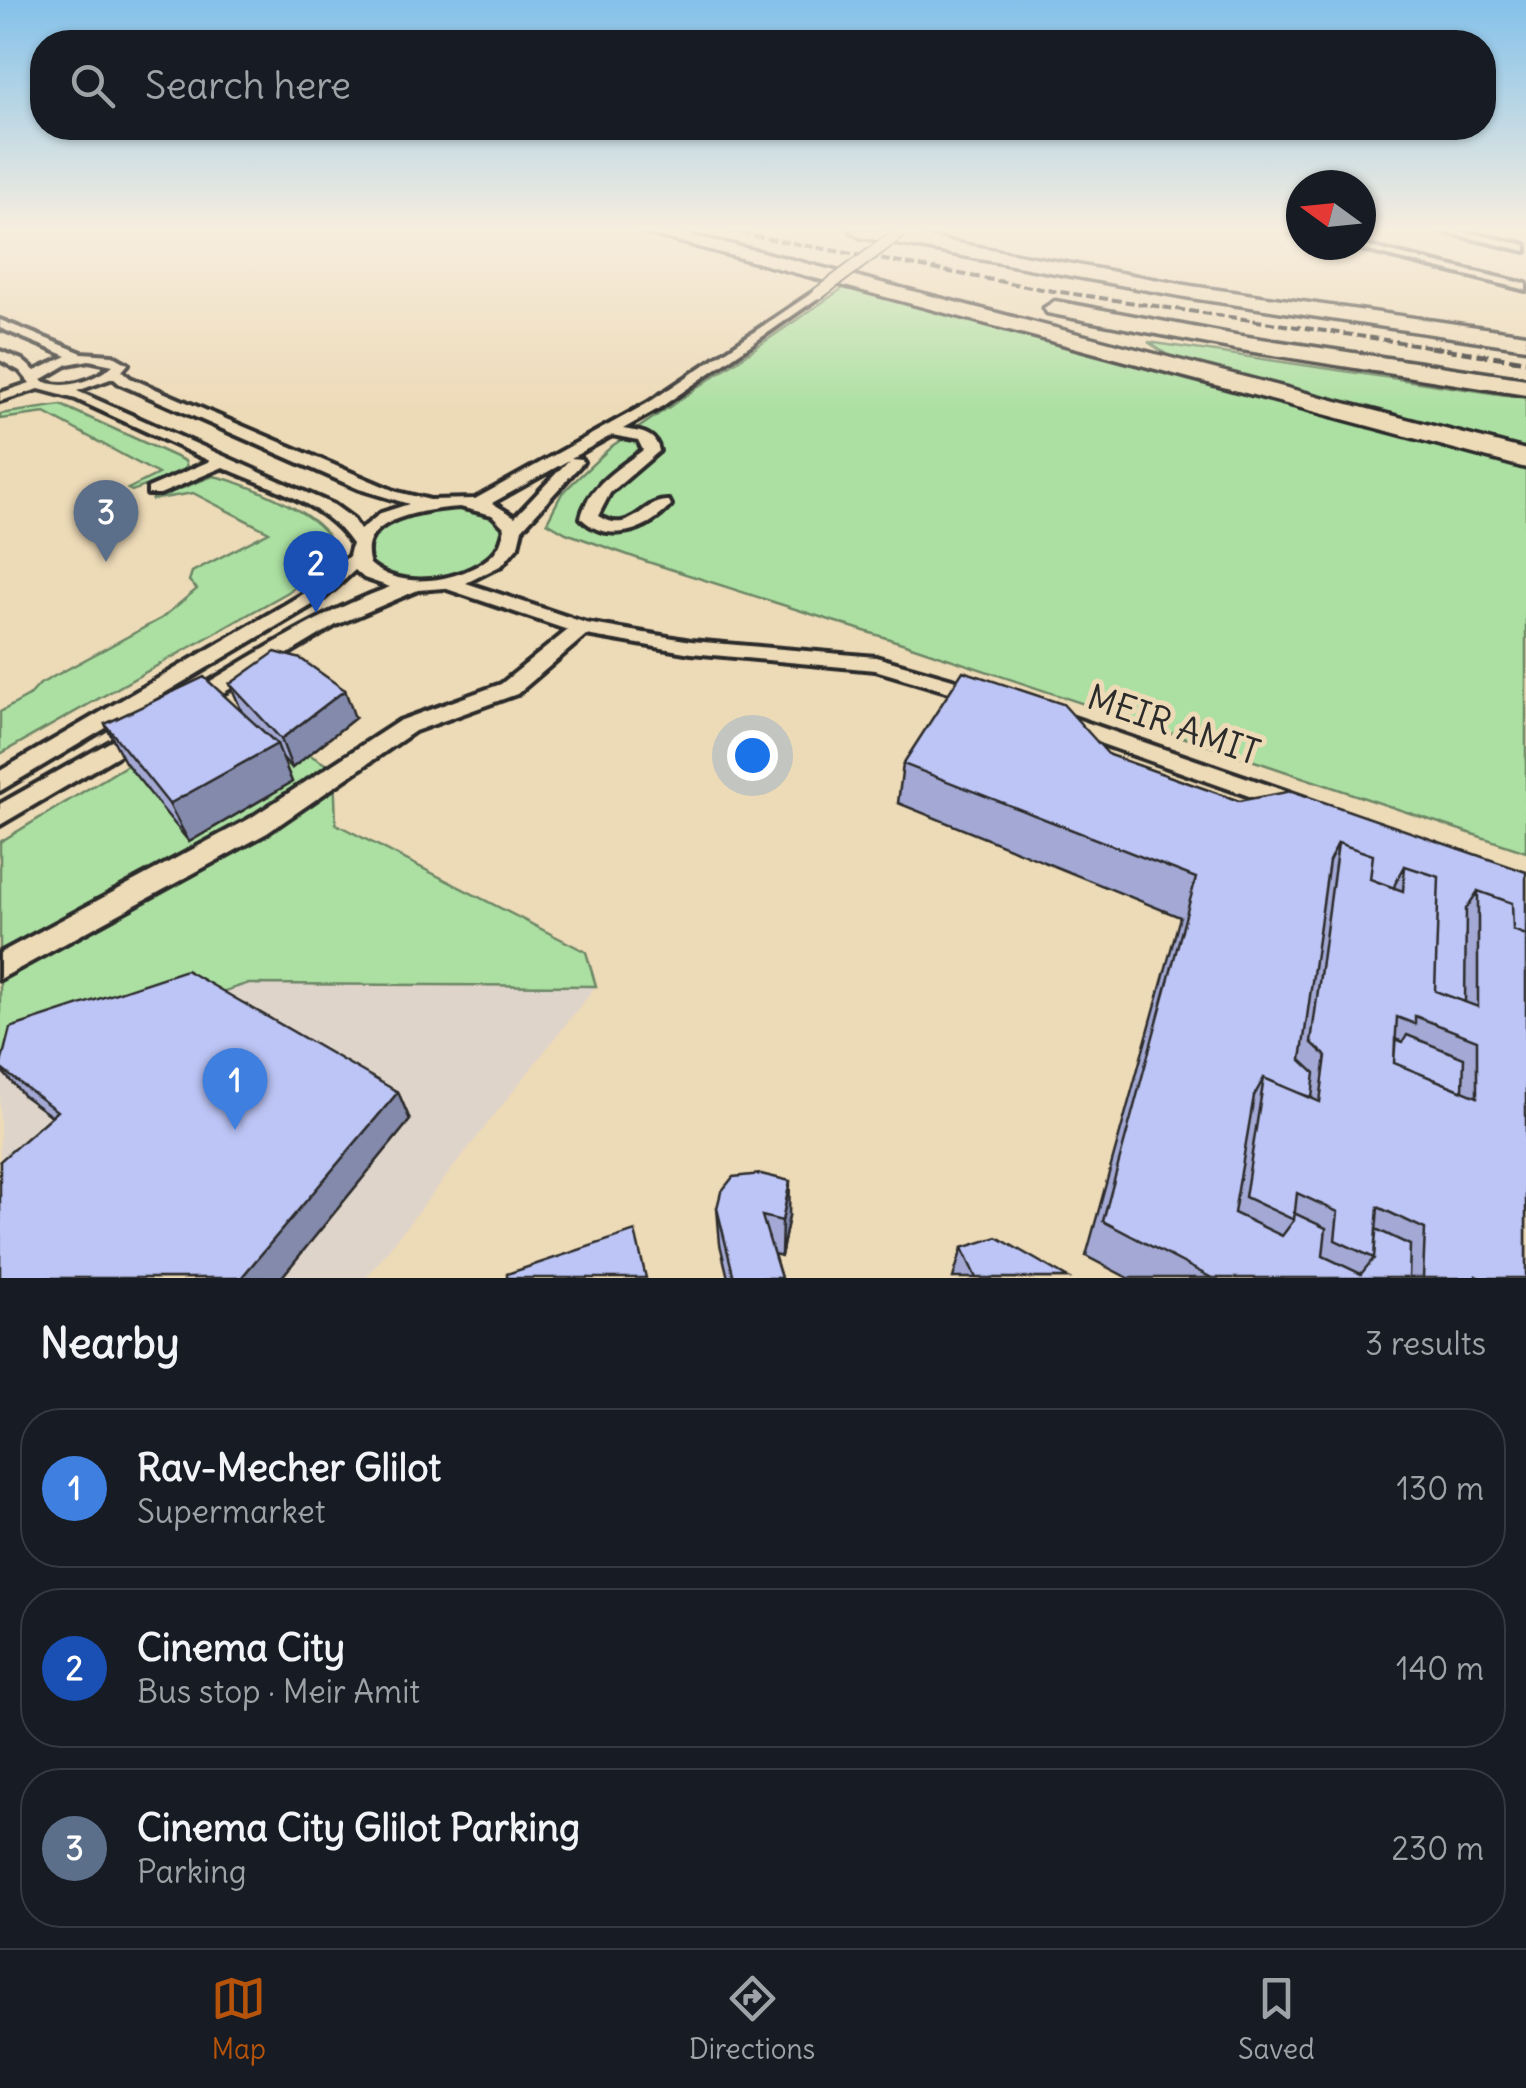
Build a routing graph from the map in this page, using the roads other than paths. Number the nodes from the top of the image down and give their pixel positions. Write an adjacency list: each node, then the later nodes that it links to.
1 (823, 291): 15 (street, bridge)
2 (890, 291): 17 (highway)
3 (963, 291): 13 (highway)
4 (1184, 291): 8 (highway)
5 (1287, 291): 7 (highway)
6 (0, 324): 10 (street)
7 (1526, 325)
8 (1526, 341)
9 (0, 355): 12 (street)
10 (83, 358): 11 (street); 12 (street)
11 (116, 372): 12 (street); 20 (street)
12 (42, 384): 14 (street); 18 (street)
13 (1526, 387)
14 (0, 397)
15 (613, 430): 16 (street); 22 (street)
16 (594, 442): 21 (street); 23 (street)
17 (1526, 459)
18 (223, 461): 19 (street); 24 (street)
19 (154, 491)
20 (440, 503): 21 (street); 24 (street)
21 (478, 504): 23 (street)
22 (663, 505)
23 (514, 528): 25 (street)
24 (359, 551): 27 (street); 32 (street)
25 (490, 566): 26 (street); 28 (street)
26 (444, 582): 27 (street); 28 (street)
27 (415, 585): 34 (street)
28 (500, 602): 29 (street)
29 (582, 628): 30 (street); 35 (street)
30 (992, 698)
31 (1045, 716): 33 (street, MEIR AMIT)
32 (0, 782)
33 (1321, 812)
34 (0, 816)
35 (0, 968)

